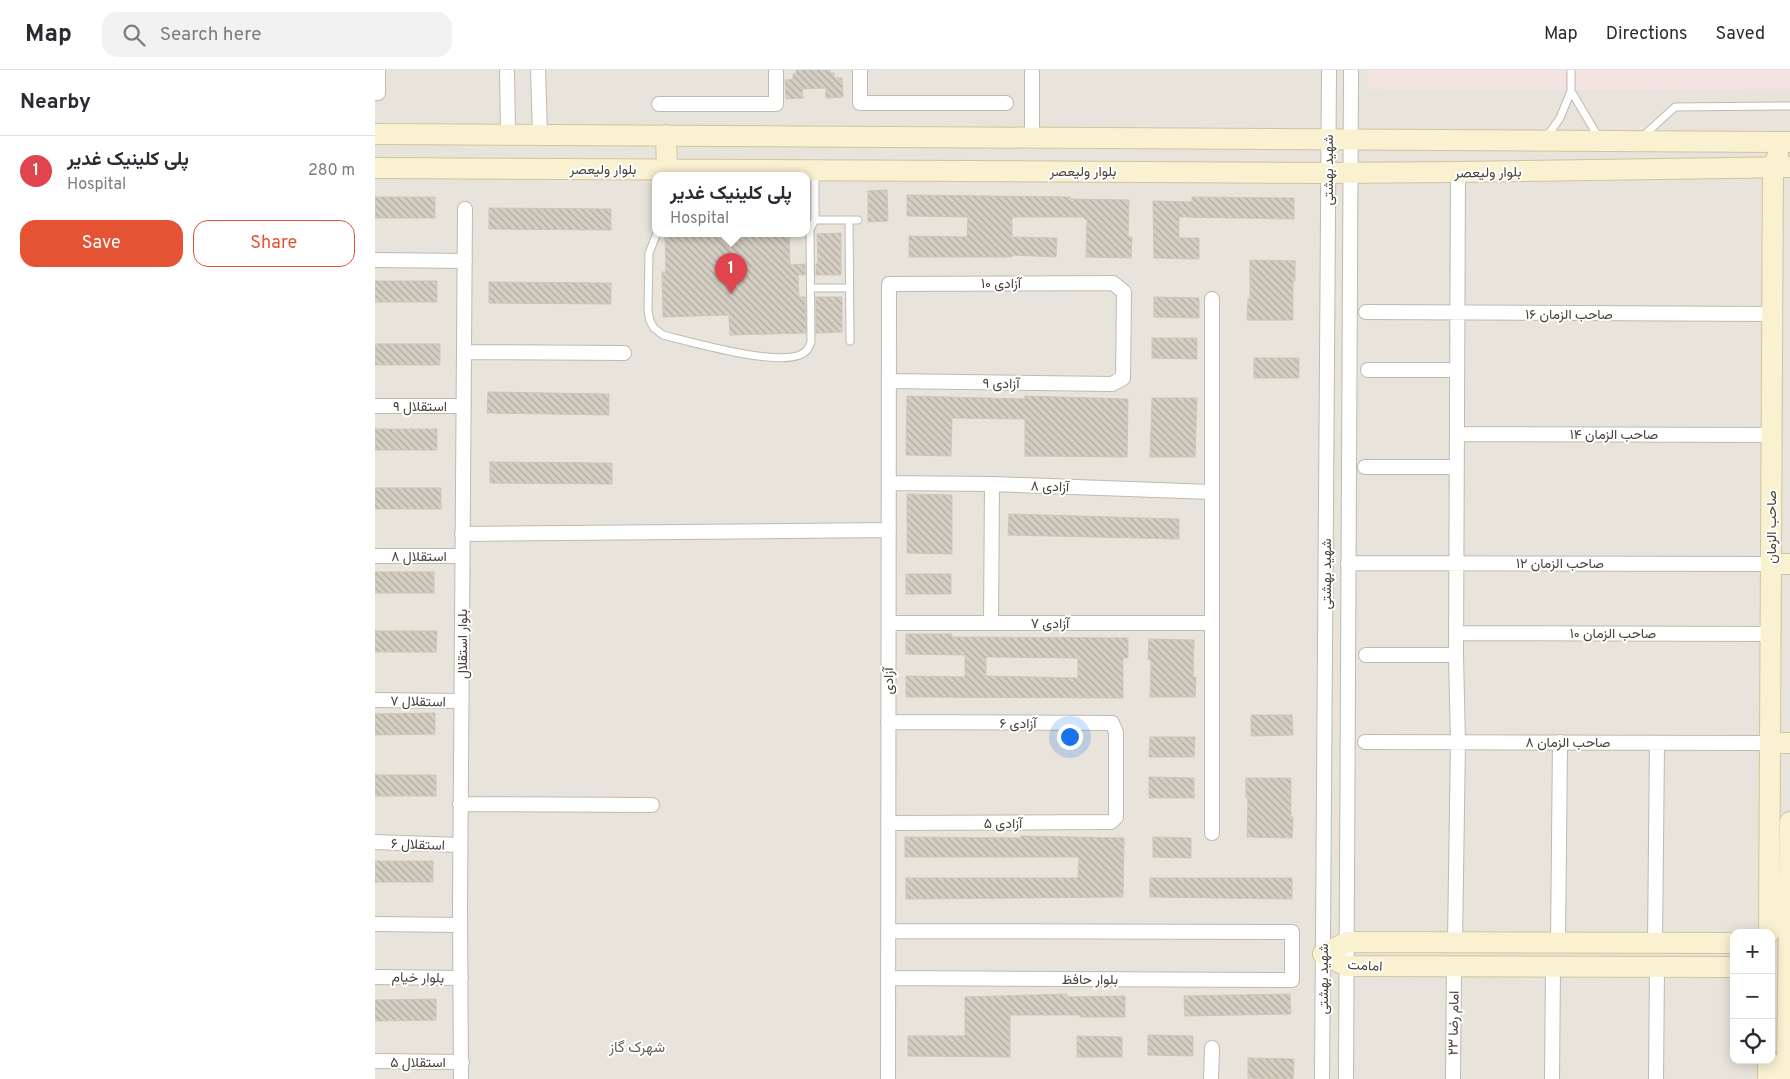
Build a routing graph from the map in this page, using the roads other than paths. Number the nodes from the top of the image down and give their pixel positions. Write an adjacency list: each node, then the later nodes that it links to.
1 (378, 70): 11 (street)
2 (507, 70): 16 (street)
3 (538, 70): 17 (street)
4 (776, 70): 13 (street)
5 (861, 70): 12 (street)
6 (1032, 70): 19 (street)
7 (1329, 70): 20 (street, شهید بهشتی)
8 (1351, 70): 21 (street, شهید بهشتی)
9 (1571, 70): 10 (lane)
10 (1571, 91): 22 (lane); 23 (lane)
11 (375, 93)
12 (1006, 103)
13 (659, 104)
14 (1790, 106): 24 (lane)
15 (375, 134): 16 (street)
16 (508, 134): 17 (street)
17 (539, 135): 18 (street)
18 (666, 135): 19 (street); 27 (street)
19 (1032, 137): 20 (street)
20 (1328, 139): 21 (street); 31 (street, شهید بهشتی)
21 (1350, 139): 22 (street); 29 (street, شهید بهشتی)
22 (1545, 140): 23 (street)
23 (1600, 140): 24 (street)
24 (1638, 141): 25 (street)
25 (1785, 155): 30 (street, بلوار ولیعصر); 47 (street, صاحب الزمان)
26 (375, 168): 27 (street, بلوار ولیعصر)
27 (667, 169): 28 (street, بلوار ولیعصر)
28 (815, 170): 31 (street, بلوار ولیعصر); 33 (lane)
29 (1350, 172): 30 (street, بلوار ولیعصر); 31 (street, بلوار ولیعصر); 68 (street, شهید بهشتی)
30 (1457, 172): 46 (street)
31 (1328, 173): 105 (street, شهید بهشتی)
32 (465, 209): 40 (street, بلوار استقلال)
33 (815, 220): 34 (lane); 36 (lane)
34 (849, 220): 35 (lane); 43 (lane)
35 (858, 220)
36 (810, 226)
37 (655, 237): 42 (lane)
38 (808, 237): 42 (lane)
39 (375, 260): 40 (street)
40 (465, 261): 49 (street, بلوار استقلال)
41 (889, 284): 53 (street, آزادی); 54 (street, آزادی ۱۰)
42 (811, 288): 43 (lane)
43 (849, 288): 48 (lane)
44 (1212, 299): 63 (street)
45 (1366, 312): 46 (street, صاحب الزمان ۱۶)
46 (1457, 314): 47 (street, صاحب الزمان ۱۶); 52 (street)
47 (1772, 314): 58 (street, صاحب الزمان)
48 (850, 341)
49 (464, 352): 50 (street); 56 (street, بلوار استقلال)
50 (624, 353)
51 (1368, 370): 52 (street)
52 (1457, 370): 57 (street)
53 (889, 381): 54 (street, آزادی ۹); 61 (street, آزادی)
54 (1112, 384)
55 (375, 406): 56 (street, استقلال ۹)
56 (464, 406): 65 (street, بلوار استقلال)
57 (1457, 434): 58 (street, صاحب الزمان ۱۴); 60 (street)
58 (1772, 434): 70 (street, صاحب الزمان)
59 (1365, 467): 60 (street)
60 (1456, 467): 69 (street)
61 (889, 483): 62 (street, آزادی ۸); 64 (street, آزادی)
62 (993, 484): 63 (street, آزادی ۸); 71 (street)
63 (1211, 492): 72 (street)
64 (889, 530): 65 (street); 73 (street, آزادی)
65 (462, 534): 67 (street, بلوار استقلال)
66 (375, 556): 67 (street, استقلال ۸)
67 (462, 556): 79 (street, بلوار استقلال)
68 (1348, 563): 69 (street, صاحب الزمان ۱۲); 99 (street, شهید بهشتی)
69 (1456, 563): 70 (street, صاحب الزمان ۱۲); 74 (street)
70 (1781, 564): 75 (street, صاحب الزمان)
71 (991, 623): 72 (street, آزادی ۷); 73 (street, آزادی ۷)
72 (1212, 623): 92 (street)
73 (889, 624): 80 (street, آزادی)
74 (1456, 633): 75 (street, صاحب الزمان ۱۰); 77 (street)
75 (1771, 634): 85 (street, صاحب الزمان)
76 (1365, 655): 77 (street)
77 (1456, 655): 82 (street)
78 (375, 700): 79 (street, استقلال ۷)
79 (461, 701): 87 (street, بلوار استقلال)
80 (888, 722): 89 (street, آزادی ۶); 91 (street, آزادی)
81 (1365, 742): 82 (street, صاحب الزمان ۸)
82 (1458, 742): 83 (street, صاحب الزمان ۸); 100 (street)
83 (1560, 742): 84 (street, صاحب الزمان ۸); 101 (street)
84 (1657, 742): 85 (street, صاحب الزمان ۸); 102 (street)
85 (1770, 743): 86 (street); 97 (street, صاحب الزمان)
86 (1790, 743)
87 (460, 804): 88 (street); 94 (street, بلوار استقلال)
88 (652, 805)
89 (1116, 817): 91 (street, آزادی ۵)
90 (1790, 822): 104 (street)
91 (888, 823): 98 (street, آزادی)
92 (1212, 833)
93 (375, 842): 94 (street, استقلال ۶)
94 (460, 845): 96 (street, بلوار استقلال)
95 (375, 924): 96 (street)
96 (460, 925): 113 (street, بلوار استقلال)
97 (1769, 929)
98 (888, 930): 114 (street, آزادی); 114 (street, بلوار حافظ)
99 (1347, 942): 100 (street, امامت); 105 (street, امامت); 106 (street, شهید بهشتی)
100 (1455, 942): 101 (street, امامت)
101 (1557, 942): 102 (street, امامت)
102 (1655, 942): 103 (street, امامت)
103 (1730, 943)
104 (1783, 943): 111 (street)
105 (1323, 954): 106 (street, امامت); 122 (street, شهید بهشتی)
106 (1346, 966): 107 (street, امامت); 123 (street, شهید بهشتی)
107 (1454, 966): 108 (street, امامت); 124 (street, امام رضا ۲۳)
108 (1553, 967): 109 (street, امامت); 125 (street)
109 (1657, 967): 110 (street, امامت); 126 (street)
110 (1730, 967)
111 (1783, 967): 128 (street)
112 (375, 977): 113 (street, بلوار خیام)
113 (461, 978): 117 (street, بلوار استقلال)
114 (888, 978): 120 (street, آزادی)
115 (1211, 1048): 121 (street)
116 (375, 1061): 117 (street, استقلال ۵)
117 (461, 1062): 119 (street, بلوار استقلال)
118 (1769, 1064): 127 (street)
119 (461, 1079)
120 (888, 1079)
121 (1211, 1079)
122 (1322, 1079)
123 (1346, 1079)
124 (1453, 1079)
125 (1552, 1079)
126 (1655, 1079)
127 (1768, 1079)
128 (1787, 1079)

